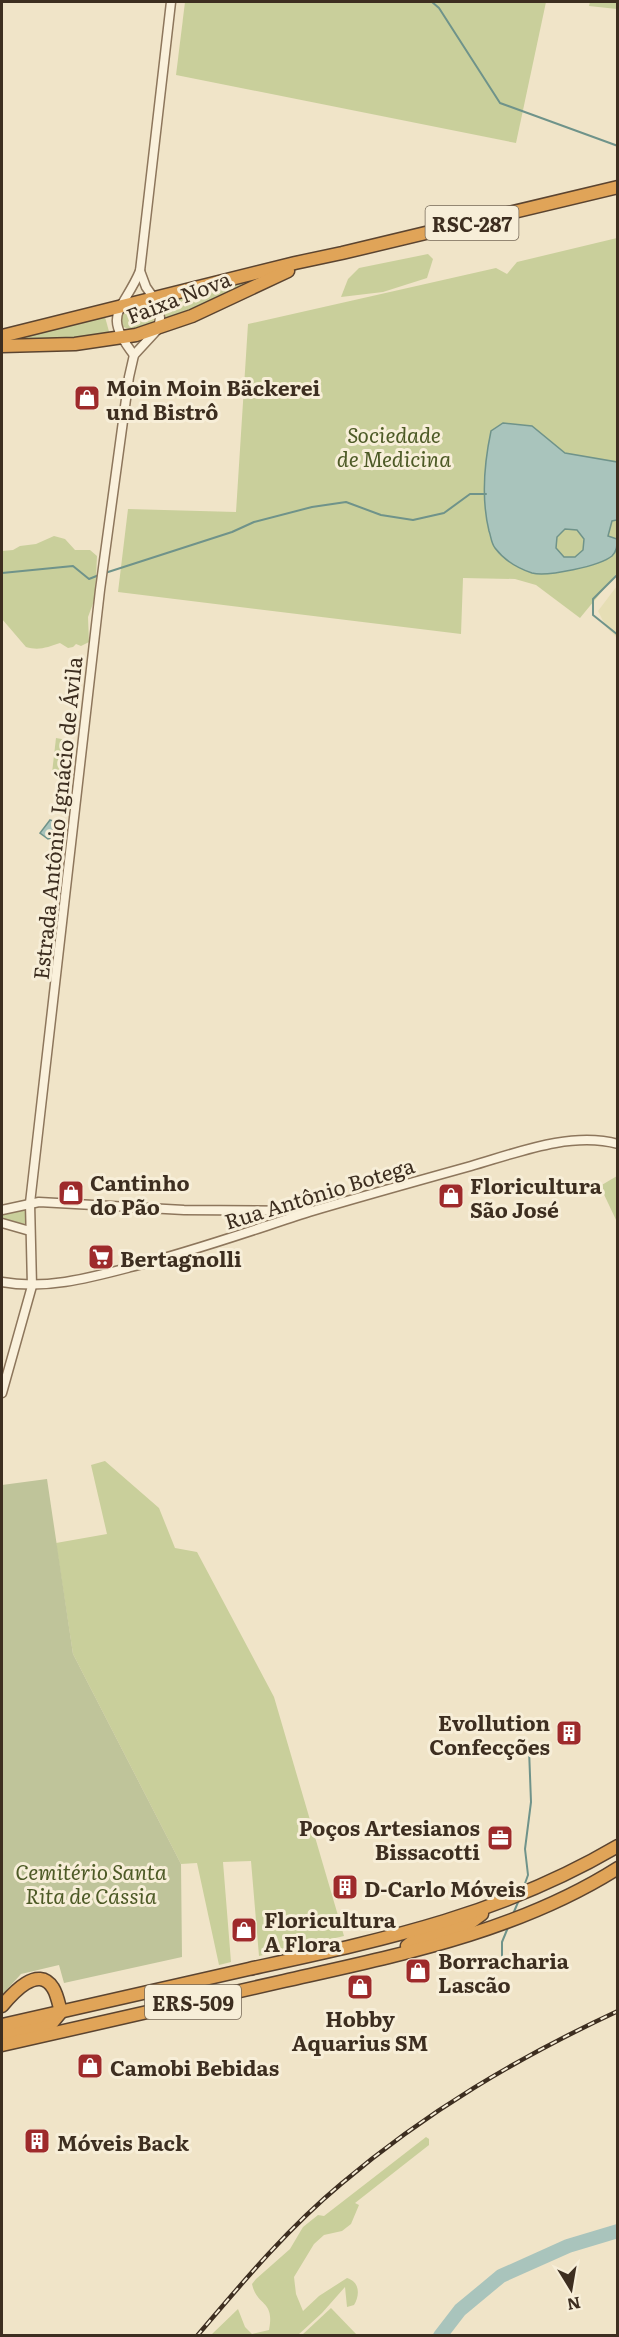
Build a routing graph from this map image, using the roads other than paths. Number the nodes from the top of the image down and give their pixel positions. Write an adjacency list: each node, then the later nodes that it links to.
1 (171, 2): 4 (street)
2 (618, 187): 3 (highway, Faixa Nova / RSC-287)
3 (326, 257): 5 (highway, Faixa Nova / RSC-287); 7 (highway, Faixa Nova / RSC-287)
4 (140, 271): 5 (street); 6 (street)
5 (155, 298): 6 (highway, Faixa Nova / RSC-287); 7 (street)
6 (119, 307): 8 (highway, Faixa Nova / RSC-287); 9 (street)
7 (158, 329): 9 (highway, Faixa Nova / RSC-287); 11 (street)
8 (2, 336)
9 (121, 338): 10 (highway, Faixa Nova / RSC-287); 11 (street)
10 (2, 346)
11 (134, 355): 13 (street, Estrada Antônio Ignácio de Ávila)
12 (618, 1144): 15 (street, Rua Antônio Botega)
13 (30, 1203): 14 (street); 15 (street); 17 (street, Estrada Antônio Ignácio de Ávila)
14 (2, 1210)
15 (311, 1212): 19 (street, Rua Antônio Botega)
16 (2, 1223): 17 (street)
17 (30, 1231): 19 (street, Estrada Antônio Ignácio de Ávila)
18 (2, 1282): 19 (street, Rua Antônio Botega)
19 (32, 1286): 20 (street, Estrada Antônio Ignácio de Ávila)
20 (2, 1392)
21 (618, 1846): 25 (highway, ERS-509)
22 (618, 1868): 24 (highway, ERS-509)
23 (618, 1875): 24 (highway, ERS-509)
24 (600, 1879): 26 (highway, ERS-509)
25 (493, 1907): 26 (highway); 28 (highway, ERS-509)
26 (408, 1952): 31 (highway, ERS-509)
27 (2, 2006): 28 (highway)
28 (61, 2012): 29 (highway, ERS-509); 30 (highway)
29 (2, 2025)
30 (2, 2034)
31 (2, 2045)

